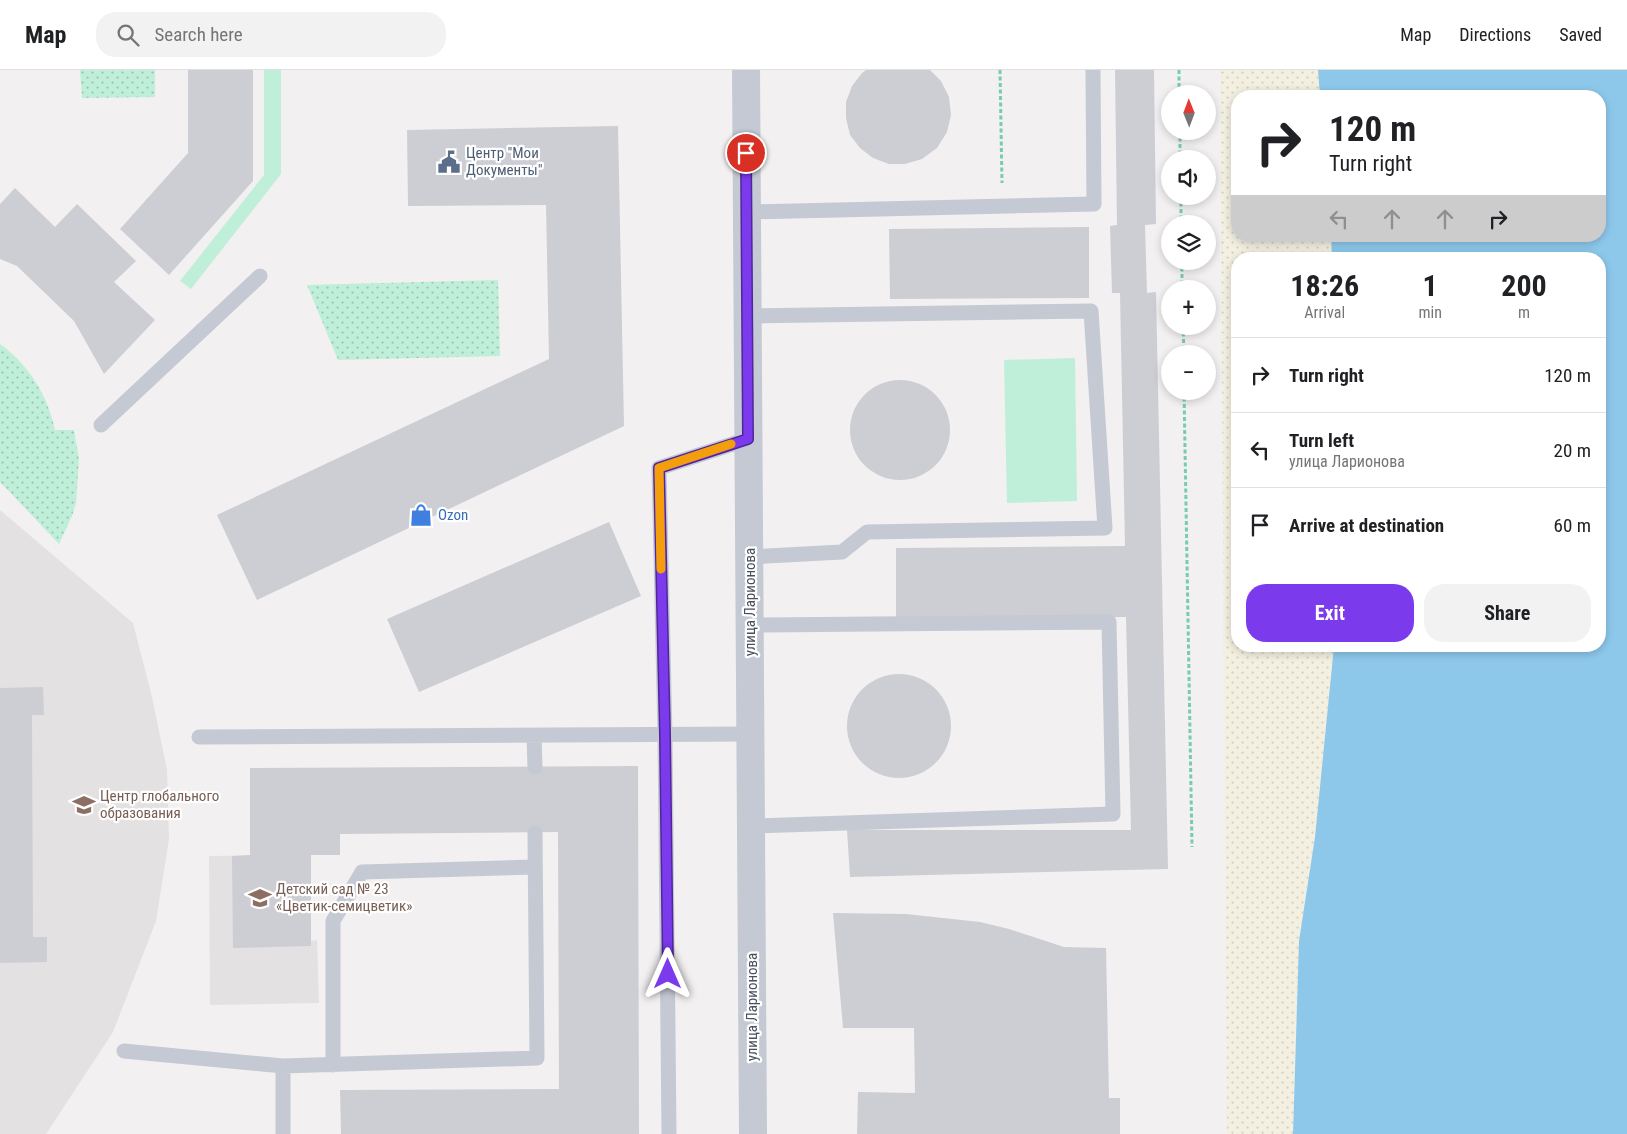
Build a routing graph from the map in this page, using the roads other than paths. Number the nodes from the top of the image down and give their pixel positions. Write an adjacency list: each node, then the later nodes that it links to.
1 (746, 70): 3 (street, улица Ларионова)
2 (1093, 70): 3 (lane)
3 (747, 212): 5 (street, улица Ларионова)
4 (260, 276): 6 (lane)
5 (748, 316): 7 (street, улица Ларионова); 8 (lane)
6 (102, 425)
7 (748, 439): 8 (street, улица Ларионова); 11 (lane)
8 (749, 557): 9 (street, улица Ларионова)
9 (750, 625): 10 (street, улица Ларионова); 15 (lane)
10 (750, 734): 11 (lane); 15 (street, улица Ларионова)
11 (665, 735): 12 (lane); 22 (lane)
12 (534, 736): 13 (lane); 14 (lane)
13 (199, 737)
14 (535, 767)
15 (751, 826): 23 (street, улица Ларионова)
16 (535, 833): 17 (lane)
17 (535, 867): 19 (lane); 19 (lane)
18 (124, 1051): 20 (lane)
19 (333, 1065): 20 (lane)
20 (283, 1066): 21 (lane)
21 (283, 1134)
22 (669, 1134)
23 (753, 1134)

